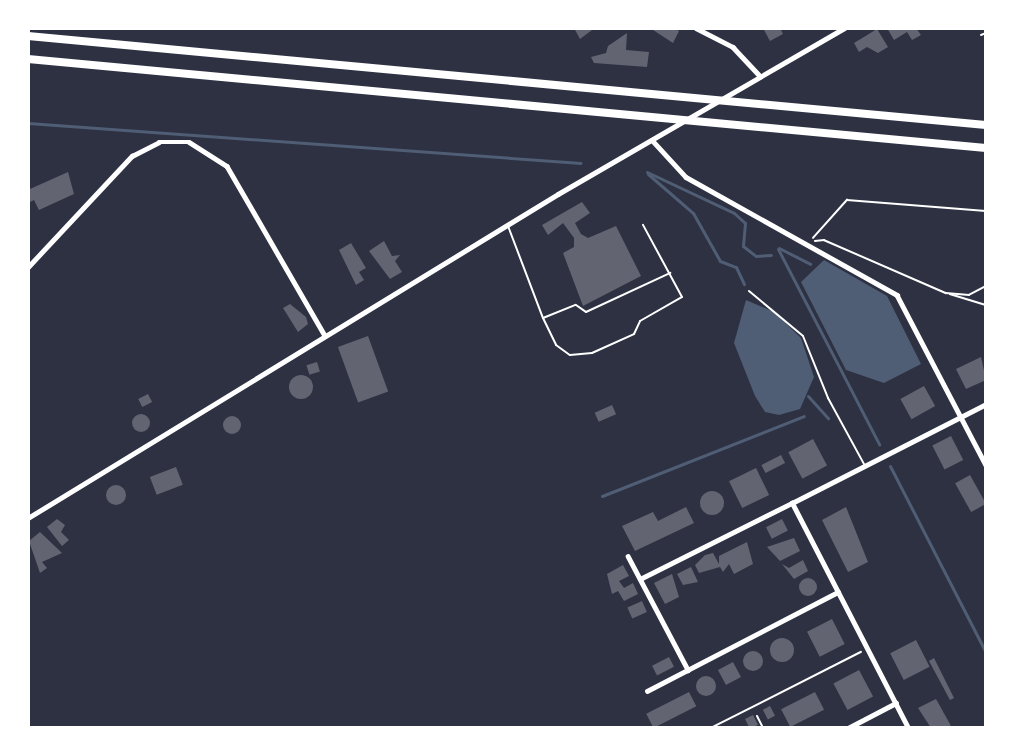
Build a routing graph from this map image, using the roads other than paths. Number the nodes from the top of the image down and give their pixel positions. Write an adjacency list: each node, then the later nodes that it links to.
1 (696, 28): 7 (street)
2 (844, 28): 7 (street)
3 (986, 33): 4 (lane)
4 (981, 35)
5 (28, 36): 8 (highway)
6 (28, 59): 10 (highway)
7 (759, 74): 9 (street)
8 (986, 125)
9 (652, 140): 12 (street); 19 (street)
10 (986, 148)
11 (643, 225): 14 (lane)
12 (508, 226): 16 (lane); 17 (street)
13 (28, 267): 17 (street)
14 (669, 273): 16 (lane); 16 (lane)
15 (749, 291): 21 (lane)
16 (543, 318)
17 (325, 336): 23 (street)
18 (986, 404): 19 (street)
19 (960, 417): 20 (street); 21 (street)
20 (986, 465)
21 (865, 466): 22 (street)
22 (792, 503): 25 (street); 26 (street)
23 (28, 518)
24 (628, 556): 25 (street)
25 (640, 579): 27 (street)
26 (838, 592): 27 (street); 29 (street)
27 (687, 670): 28 (street)
28 (647, 691)
29 (896, 703): 32 (street); 33 (street)
30 (757, 716): 31 (lane)
31 (763, 728)
32 (848, 728)
33 (908, 728)

